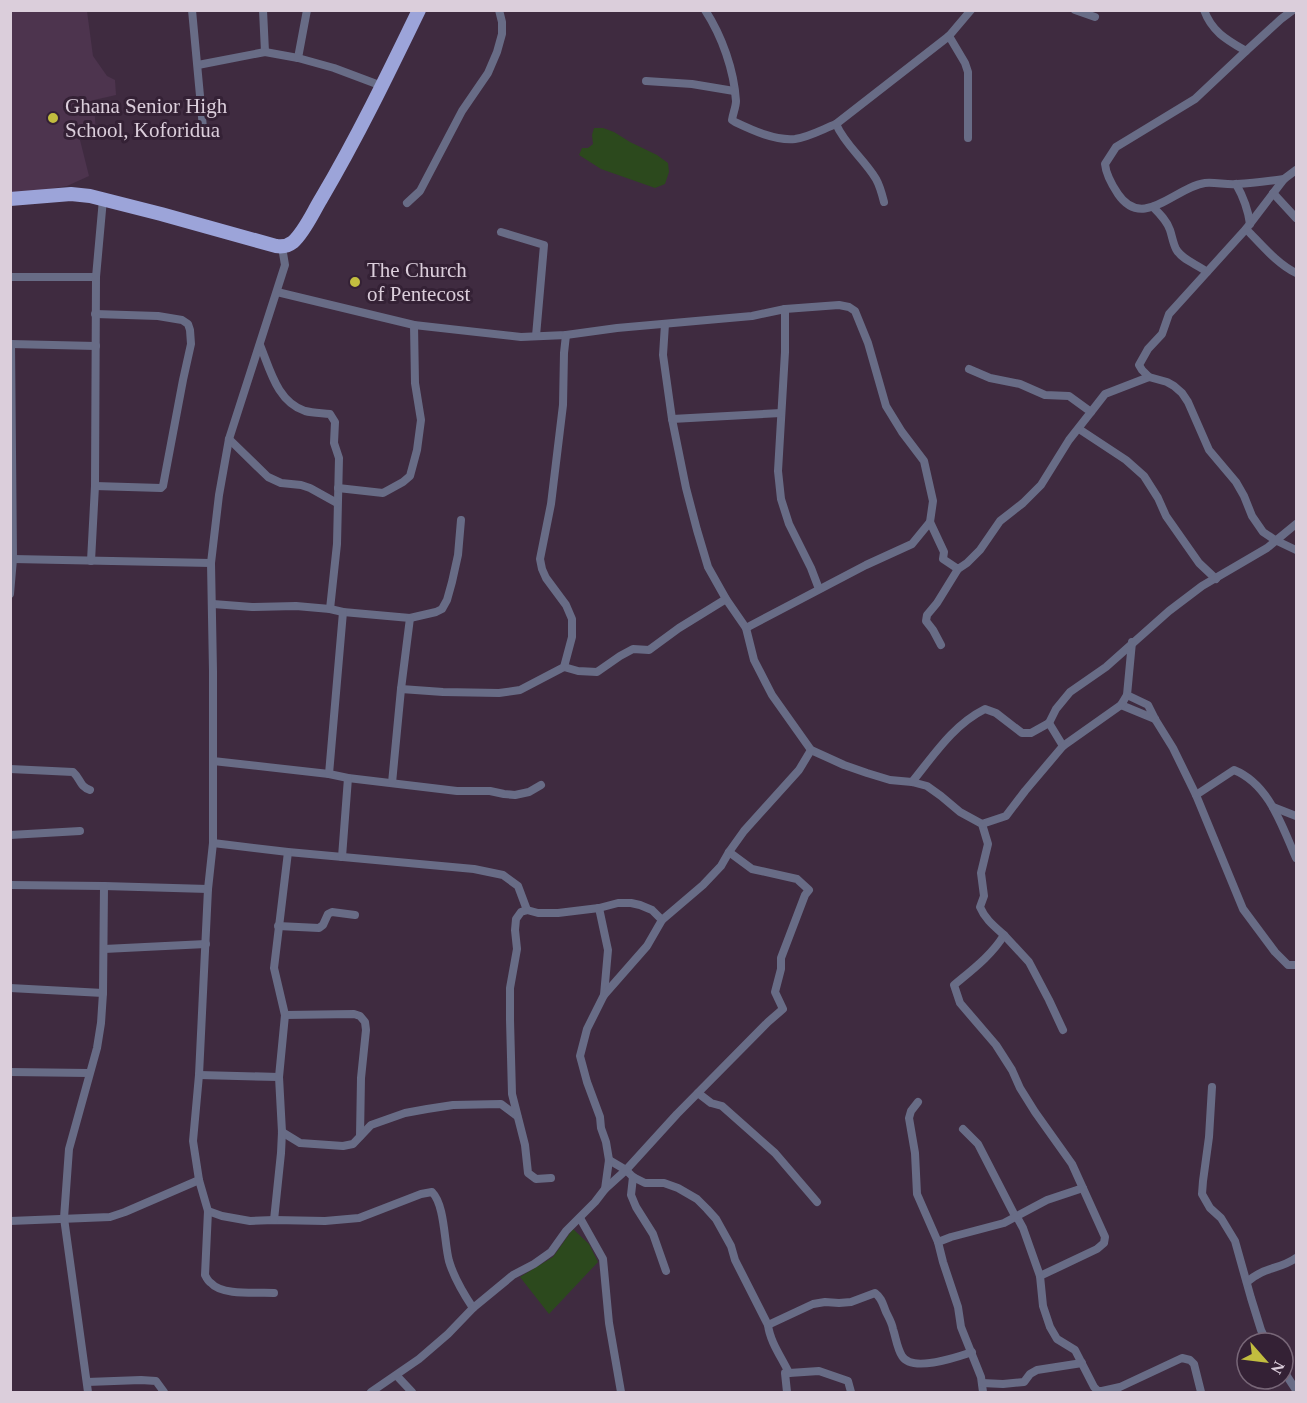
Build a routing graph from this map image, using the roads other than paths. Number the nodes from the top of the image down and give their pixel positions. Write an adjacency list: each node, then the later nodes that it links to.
1 (192, 10): 16 (street)
2 (262, 10): 14 (street)
3 (307, 10): 15 (street)
4 (419, 10): 18 (main road)
5 (499, 10): 30 (street)
6 (705, 10): 19 (street)
7 (971, 10): 12 (street)
8 (1075, 10): 11 (street)
9 (1204, 10): 13 (street)
10 (1293, 10): 13 (street)
11 (1095, 17)
12 (950, 36): 20 (street); 22 (street)
13 (1246, 51): 31 (street)
14 (265, 52): 15 (street); 16 (street)
15 (298, 58): 18 (street)
16 (198, 65): 21 (street)
17 (646, 81): 19 (street)
18 (382, 86): 35 (main road)
19 (734, 91): 20 (street)
20 (836, 124): 29 (street)
21 (203, 128)
22 (969, 138)
23 (1296, 170): 24 (street)
24 (1284, 179): 25 (street); 26 (street)
25 (1236, 184): 31 (street); 33 (street)
26 (1273, 193): 32 (street); 33 (street)
27 (10, 199): 28 (main road)
28 (103, 199): 35 (main road); 39 (street)
29 (884, 202)
30 (407, 203)
31 (1153, 207): 36 (street)
32 (1296, 218)
33 (1248, 227): 36 (street); 37 (street)
34 (501, 232): 46 (street)
35 (282, 247): 40 (street)
36 (1207, 272): 51 (street)
37 (1296, 273)
38 (10, 277): 39 (street)
39 (96, 277): 42 (street)
40 (277, 292): 44 (street); 48 (street)
41 (785, 309): 43 (street); 53 (street); 62 (street)
42 (95, 314): 49 (street); 58 (street)
43 (665, 324): 45 (street); 54 (street)
44 (414, 326): 46 (street); 59 (street)
45 (566, 335): 46 (street); 81 (street)
46 (536, 336)
47 (11, 344): 49 (street); 57 (street)
48 (260, 345): 56 (street); 59 (street)
49 (96, 346): 58 (street)
50 (969, 369): 52 (street)
51 (1149, 377): 52 (street); 64 (street)
52 (1091, 412): 55 (street)
53 (781, 413): 54 (street); 71 (street)
54 (672, 419): 73 (street)
55 (1079, 429): 69 (street); 70 (street)
56 (229, 439): 60 (street); 68 (street)
57 (11, 451): 66 (street)
58 (94, 486): 67 (street)
59 (338, 488): 60 (street)
60 (337, 503): 75 (street)
61 (461, 520): 77 (street)
62 (930, 522): 69 (street); 71 (street)
63 (1296, 524): 64 (street)
64 (1275, 540): 65 (street); 70 (street)
65 (1296, 550)
66 (13, 559): 67 (street); 72 (street)
67 (92, 561): 68 (street)
68 (211, 563): 74 (street)
69 (958, 569): 80 (street)
70 (1216, 579): 79 (street)
71 (819, 590): 78 (street)
72 (10, 594)
73 (726, 599): 78 (street); 81 (street)
74 (213, 604): 75 (street); 89 (street)
75 (330, 609): 76 (street)
76 (343, 612): 77 (street); 91 (street)
77 (410, 618): 82 (street)
78 (746, 628): 88 (street)
79 (1132, 642): 83 (street); 86 (street)
80 (941, 645)
81 (564, 667): 82 (street)
82 (401, 688): 94 (street)
83 (1127, 695): 84 (street); 85 (street)
84 (1121, 705): 85 (street); 87 (street)
85 (1155, 719): 97 (street)
86 (1049, 723): 87 (street); 93 (street)
87 (1063, 746): 100 (street)
88 (811, 750): 93 (street); 105 (street)
89 (213, 761): 91 (street); 103 (street)
90 (10, 769): 96 (street)
91 (329, 774): 92 (street)
92 (348, 778): 94 (street); 106 (street)
93 (912, 782): 100 (street)
94 (392, 783): 95 (street)
95 (541, 785)
96 (90, 790)
97 (1196, 795): 98 (street); 119 (street)
98 (1273, 807): 99 (street); 107 (street)
99 (1296, 816)
100 (982, 824): 116 (street)
101 (80, 831): 102 (street)
102 (10, 835)
103 (213, 843): 104 (street); 110 (street)
104 (288, 852): 106 (street); 115 (street)
105 (729, 852): 114 (street); 130 (street)
106 (342, 857): 112 (street)
107 (1296, 858)
108 (10, 885): 109 (street)
109 (104, 886): 110 (street); 118 (street)
110 (208, 889): 117 (street)
111 (599, 908): 112 (street); 114 (street); 122 (street)
112 (527, 910): 131 (street)
113 (355, 915): 115 (street)
114 (662, 920): 122 (street)
115 (278, 926): 123 (street)
116 (1004, 935): 124 (street); 145 (street)
117 (206, 944): 118 (street); 127 (street)
118 (104, 949): 121 (street)
119 (1296, 965)
120 (10, 988): 121 (street)
121 (103, 993): 126 (street)
122 (604, 995): 140 (street)
123 (285, 1015): 128 (street); 137 (street)
124 (1063, 1030)
125 (10, 1072): 126 (street)
126 (89, 1073): 150 (street)
127 (200, 1075): 128 (street); 144 (street)
128 (279, 1077): 136 (street)
129 (1212, 1087): 158 (street)
130 (698, 1093): 141 (street); 147 (street)
131 (512, 1094): 133 (street); 134 (street)
132 (918, 1102): 154 (street)
133 (501, 1104): 134 (street); 137 (street)
134 (517, 1116): 143 (street)
135 (963, 1129): 149 (street)
136 (282, 1132): 138 (street); 139 (street)
137 (360, 1136): 138 (street)
138 (300, 1143): 139 (street)
139 (281, 1153): 152 (street)
140 (609, 1160): 141 (street); 146 (street)
141 (626, 1170): 142 (street); 146 (street)
142 (633, 1177): 156 (street); 161 (street)
143 (551, 1178)
144 (199, 1179): 148 (street); 150 (street)
145 (1083, 1188): 149 (street); 157 (street)
146 (605, 1189): 151 (street)
147 (817, 1202)
148 (208, 1211): 152 (street); 159 (street)
149 (1015, 1216): 154 (street); 157 (street)
150 (64, 1218): 153 (street); 167 (street)
151 (580, 1218): 160 (street); 173 (street)
152 (274, 1220): 160 (street)
153 (10, 1221)
154 (938, 1242): 163 (street)
155 (1296, 1258): 158 (street)
156 (666, 1271)
157 (1040, 1276): 164 (street)
158 (1247, 1282): 162 (street)
159 (274, 1293)
160 (473, 1308): 166 (street)
161 (768, 1325): 163 (street); 165 (street)
162 (1261, 1331)
163 (972, 1352): 168 (street)
164 (1082, 1363): 168 (street); 177 (street)
165 (789, 1373): 174 (street); 175 (street)
166 (397, 1376): 171 (street); 172 (street)
167 (87, 1382): 169 (street); 170 (street)
168 (982, 1383): 176 (street)
169 (88, 1392)
170 (164, 1392)
171 (371, 1392)
172 (412, 1392)
173 (621, 1392)
174 (787, 1392)
175 (851, 1392)
176 (983, 1392)
177 (1201, 1392)

